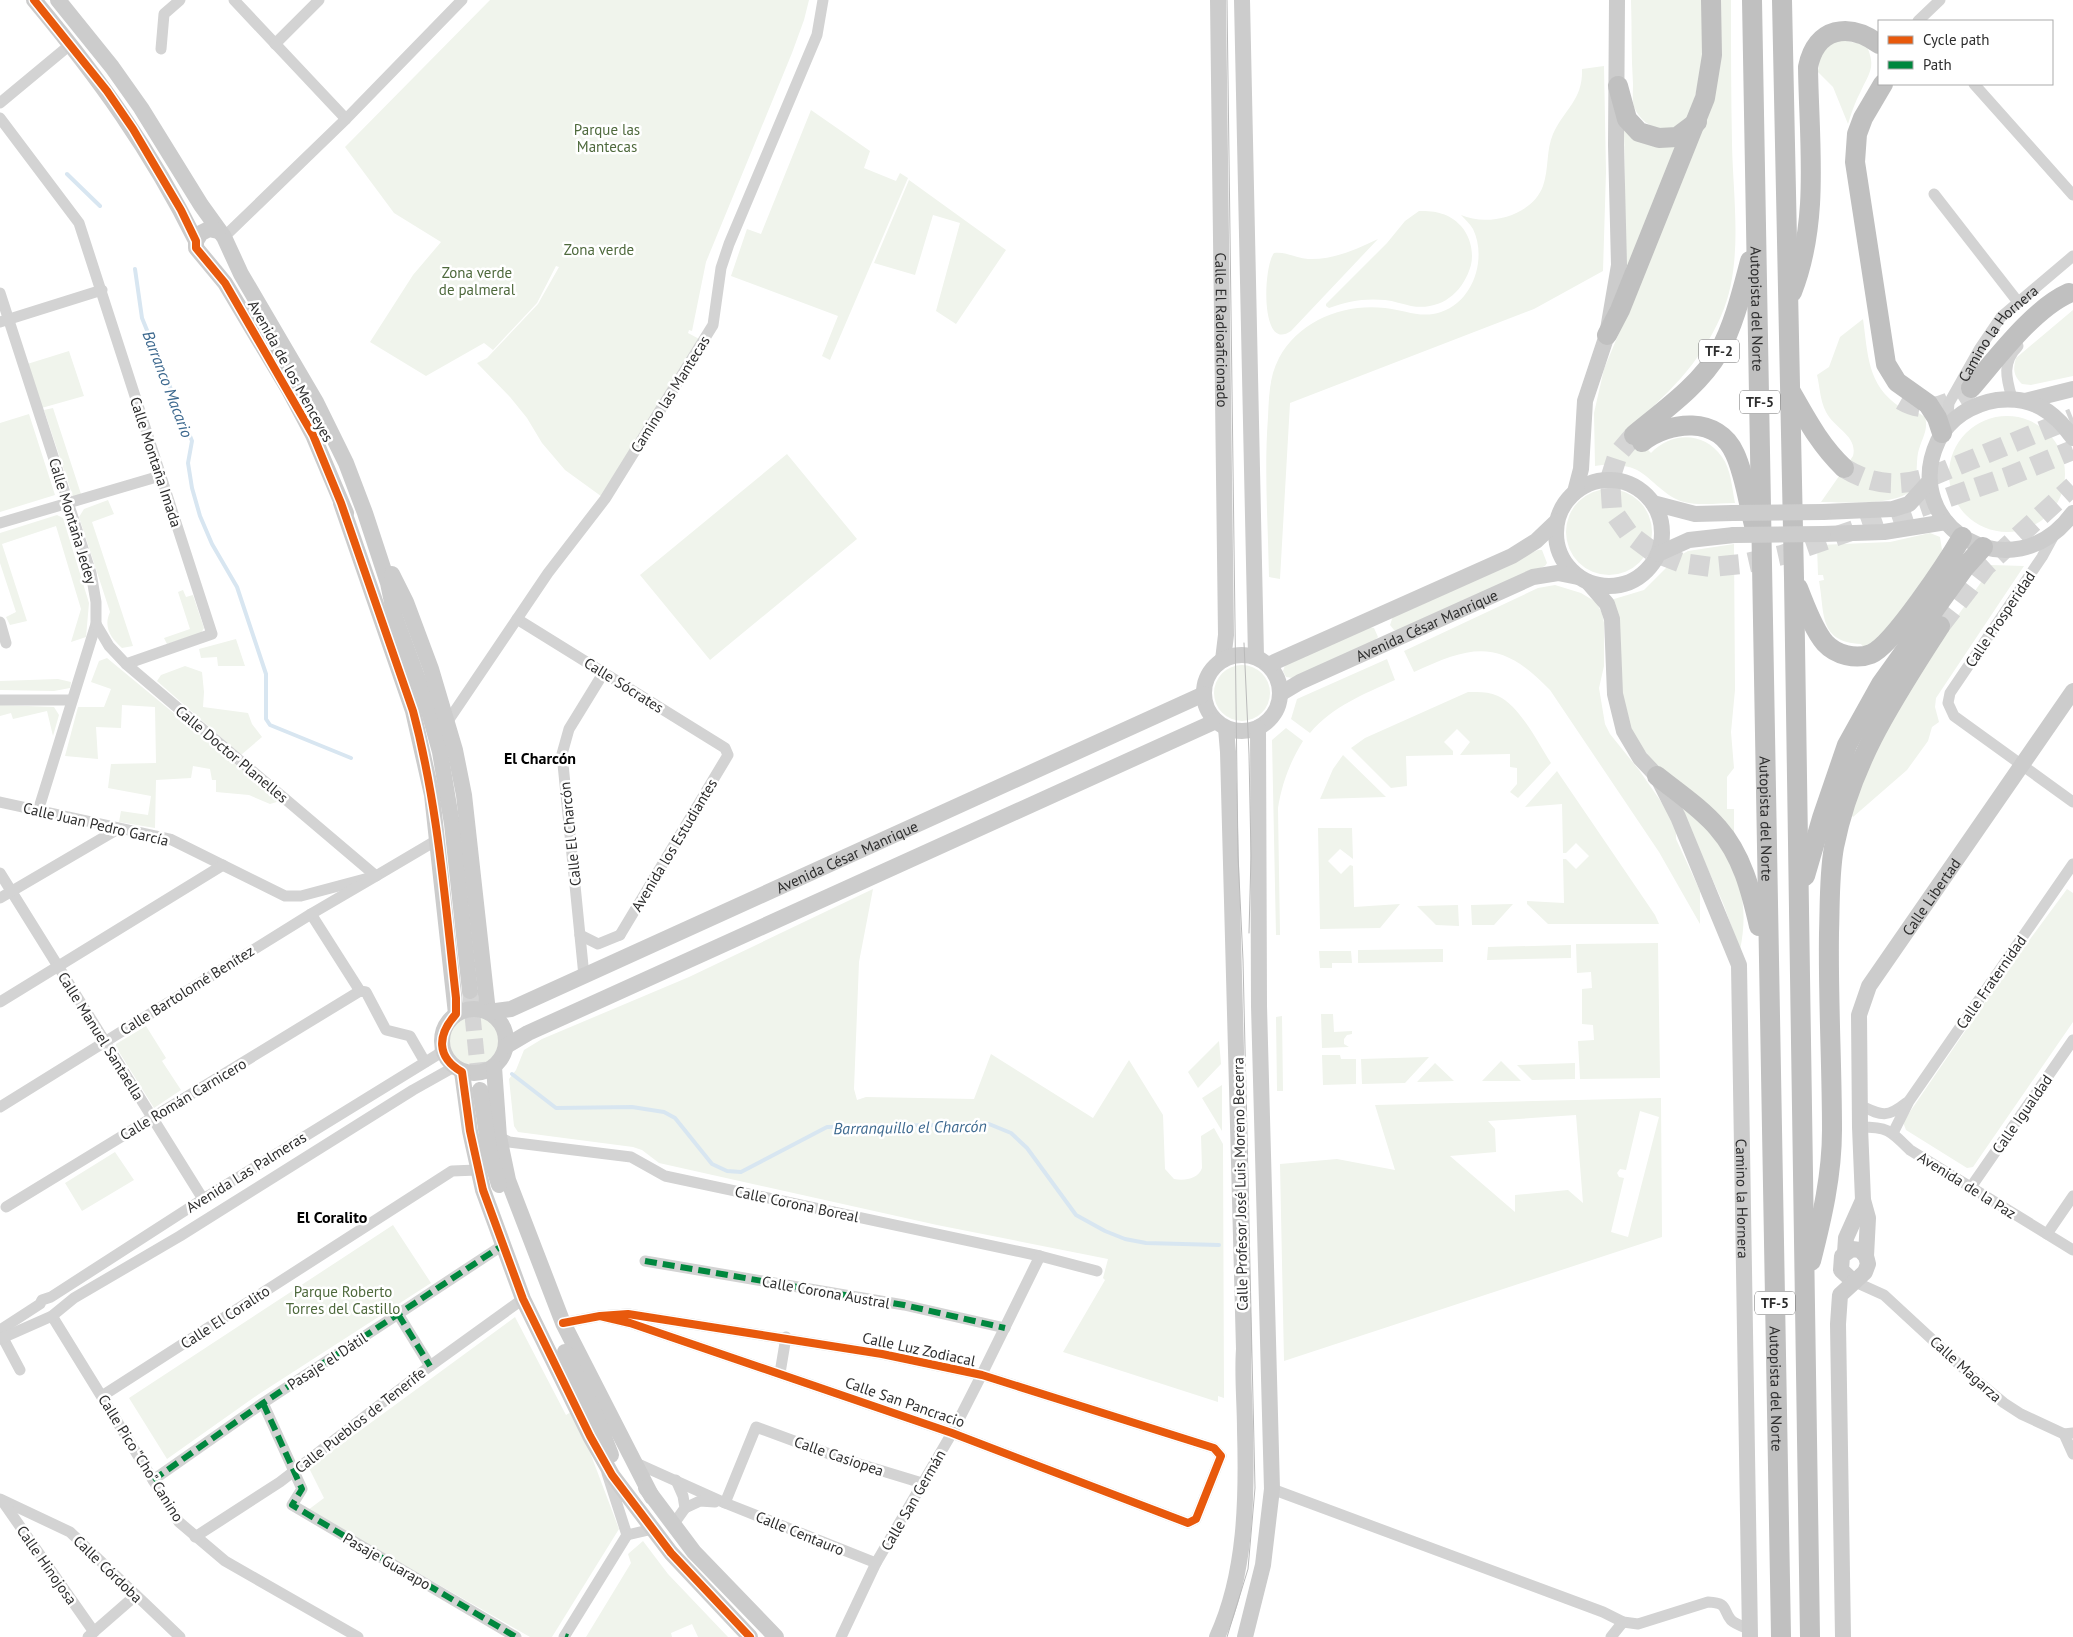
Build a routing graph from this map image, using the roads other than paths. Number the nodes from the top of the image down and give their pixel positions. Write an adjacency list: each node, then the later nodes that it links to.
1 (34, 0): 18 (street)
2 (58, 0): 32 (street, Avenida de los Menceyes)
3 (180, 0): 20 (street)
4 (234, 0): 19 (street)
5 (319, 0): 19 (street)
6 (462, 0): 27 (street)
7 (823, 0): 71 (street, Camino las Mantecas)
8 (1218, 0): 76 (street, Calle El Radioaficionado)
9 (1242, 0): 77 (street, Calle El Radioaficionado)
10 (1617, 0): 24 (street)
11 (1711, 0): 28 (highway)
12 (1752, 0): 33 (highway, Autopista del Norte / TF-5)
13 (1782, 0): 21 (highway, Autopista del Norte / TF-5)
14 (1795, 0): 21 (highway)
15 (1940, 0): 16 (street)
16 (1919, 20)
17 (1878, 43): 40 (highway)
18 (71, 44): 25 (street); 34 (street)
19 (275, 44): 27 (street)
20 (160, 49)
21 (1783, 52): 40 (highway, Autopista del Norte / TF-5)
22 (1882, 85): 29 (highway)
23 (1975, 85): 31 (street)
24 (1618, 86): 28 (highway); 43 (street)
25 (0, 103)
26 (0, 118): 37 (street, Calle Montaña Imada)
27 (346, 119): 32 (street)
28 (1697, 122): 43 (highway)
29 (1857, 177): 47 (highway); 49 (highway)
30 (1934, 194): 41 (street)
31 (2073, 195)
32 (223, 237): 34 (street); 36 (street); 58 (street, Avenida de los Menceyes)
33 (1756, 237): 67 (highway, Autopista del Norte / TF-5); 67 (highway, TF-2)
34 (196, 241): 36 (street)
35 (2073, 256): 41 (street, Camino la Hornera)
36 (206, 258): 56 (street, Avenida de los Menceyes)
37 (102, 290): 42 (street); 52 (street, Calle Montaña Imada)
38 (2071, 291): 45 (highway); 48 (street, Camino la Hornera)
39 (0, 293): 42 (street, Calle Montaña Jedey)
40 (1788, 301): 44 (highway, Autopista del Norte / TF-5)
41 (2018, 302): 49 (street, Camino la Hornera)
42 (5, 320): 55 (street, Calle Montaña Jedey)
43 (1607, 335): 54 (street)
44 (1789, 388): 51 (highway); 68 (highway, Autopista del Norte / TF-5)
45 (1971, 388)
46 (2073, 388): 48 (street)
47 (1901, 400)
48 (2018, 400): 49 (street); 50 (street)
49 (1944, 429): 53 (street)
50 (2073, 438)
51 (1844, 468)
52 (160, 476): 55 (street); 78 (street, Calle Montaña Imada)
53 (1929, 482): 57 (street, bridge); 61 (street)
54 (1574, 492): 57 (street); 60 (street)
55 (69, 503): 62 (street); 73 (street, Calle Montaña Jedey)
56 (341, 503): 70 (street); 97 (street)
57 (1653, 503): 66 (street)
58 (365, 513): 70 (street); 85 (street)
59 (2073, 514): 63 (street)
60 (1557, 521): 69 (street); 77 (street, Avenida César Manrique)
61 (1946, 522): 64 (street); 66 (street, bridge)
62 (0, 523)
63 (2054, 535): 65 (street); 89 (street, Calle Prosperidad)
64 (1962, 537): 65 (street); 68 (highway)
65 (1983, 547): 104 (highway)
66 (1658, 554): 69 (street)
67 (1763, 568): 112 (highway, Autopista del Norte / TF-5)
68 (1794, 578): 104 (highway, Autopista del Norte / TF-5)
69 (1584, 580): 82 (street, Avenida César Manrique); 90 (street, Camino la Hornera)
70 (395, 617): 115 (street)
71 (517, 619): 79 (street, Calle Sócrates); 85 (street, Camino las Mantecas)
72 (0, 622): 75 (street)
73 (96, 624): 78 (street, Calle Doctor Planelles); 84 (street, Calle Montaña Jedey)
74 (1940, 626): 149 (highway)
75 (6, 643)
76 (1223, 660): 77 (street); 81 (street)
77 (1262, 661): 82 (street)
78 (126, 664): 101 (street, Calle Doctor Planelles)
79 (604, 672): 88 (street, Calle Sócrates); 108 (street, Calle El Charcón)
80 (2073, 691): 89 (street, Calle Libertad)
81 (1204, 694): 86 (street); 92 (street, Avenida César Manrique)
82 (1280, 694): 87 (street)
83 (0, 700): 84 (street)
84 (71, 700): 94 (street, Calle Montaña Jedey)
85 (448, 721): 117 (street)
86 (1221, 724): 87 (street); 95 (street, Avenida César Manrique); 200 (street, Calle Profesor José Luis Moreno Becerra)
87 (1258, 728): 177 (street, Calle Profesor José Luis Moreno Becerra)
88 (728, 755): 109 (street, Avenida los Estudiantes)
89 (2020, 765): 93 (street); 128 (street, Calle Libertad)
90 (1657, 776): 112 (highway); 191 (street, Camino la Hornera)
91 (0, 802): 94 (street, Calle Juan Pedro García)
92 (971, 802): 95 (street); 105 (street, Avenida César Manrique)
93 (2073, 802)
94 (38, 811): 96 (street, Calle Juan Pedro García)
95 (982, 825): 107 (street, Avenida César Manrique)
96 (118, 829): 99 (street, Calle Juan Pedro García); 102 (street)
97 (437, 840): 101 (street, Calle Juan Pedro García); 118 (street)
98 (2073, 864): 127 (street, Calle Fraternidad)
99 (223, 866): 101 (street, Calle Juan Pedro García); 111 (street)
100 (0, 873): 102 (street, Calle Manuel Santaella)
101 (376, 876): 106 (street, Calle Bartolomé Benítez)
102 (11, 891): 103 (street); 111 (street, Calle Manuel Santaella)
103 (0, 898)
104 (1799, 902): 149 (highway, Autopista del Norte / TF-5)
105 (740, 906): 107 (street); 110 (street, Avenida César Manrique)
106 (311, 914): 114 (street); 120 (street, Calle Bartolomé Benítez)
107 (752, 930): 121 (street, Avenida César Manrique)
108 (580, 935): 109 (street); 113 (street, Calle El Charcón)
109 (620, 935): 110 (street)
110 (628, 957): 113 (street, Avenida César Manrique)
111 (58, 967): 116 (street); 120 (street, Calle Manuel Santaella)
112 (1768, 968): 203 (highway, Autopista del Norte / TF-5)
113 (584, 976): 117 (street, Avenida César Manrique)
114 (360, 991): 123 (street); 130 (street, Calle Román Carnicero)
115 (470, 991)
116 (0, 1002)
117 (488, 1012): 118 (street); 121 (street)
118 (456, 1014): 122 (street)
119 (2073, 1040): 135 (street, Calle Igualdad)
120 (104, 1041): 129 (street, Calle Bartolomé Benítez); 130 (street, Calle Manuel Santaella)
121 (506, 1046): 124 (street)
122 (443, 1049): 123 (street, Avenida Las Palmeras); 125 (street)
123 (425, 1062): 137 (street, Avenida Las Palmeras)
124 (494, 1068): 125 (street); 133 (street)
125 (458, 1069): 134 (street); 154 (street, Avenida Las Palmeras)
126 (480, 1090): 167 (street)
127 (1909, 1101): 128 (street, Calle Fraternidad); 132 (street, Calle Fraternidad)
128 (1859, 1105): 131 (street, Calle Libertad)
129 (0, 1107)
130 (152, 1118): 137 (street, Calle Manuel Santaella); 139 (street, Calle Román Carnicero)
131 (1860, 1127): 132 (street); 138 (street, Calle Libertad)
132 (1893, 1133): 135 (street, Avenida de la Paz)
133 (499, 1137): 144 (street, Calle Corona Boreal); 157 (street)
134 (477, 1170): 141 (street); 165 (street, Calle El Coralito)
135 (1971, 1188): 140 (street, Avenida de la Paz)
136 (2073, 1196): 140 (street)
137 (203, 1199): 151 (street, Avenida Las Palmeras)
138 (1863, 1200): 143 (street); 146 (street, Calle Libertad)
139 (6, 1207)
140 (2046, 1234): 142 (street, Avenida de la Paz)
141 (503, 1245): 152 (street); 155 (street, Pasaje el Dátil)
142 (2073, 1250)
143 (1845, 1253): 146 (street); 148 (street)
144 (1040, 1256): 147 (street, Calle Corona Boreal); 158 (street, Calle San Germán)
145 (645, 1261): 158 (street, Calle Corona Austral)
146 (1866, 1262): 148 (street); 150 (street, Calle Magarza)
147 (1097, 1271)
148 (1853, 1281): 150 (street, Calle Magarza); 205 (street)
149 (1804, 1286): 204 (highway, Autopista del Norte / TF-5)
150 (1877, 1290): 169 (street, Calle Magarza)
151 (50, 1297): 153 (street); 154 (street)
152 (523, 1299): 161 (street, Calle Pueblos de Tenerife); 171 (street)
153 (40, 1304): 154 (street); 159 (street)
154 (53, 1314): 159 (street, Avenida Las Palmeras); 165 (street, Calle Pico "Cho" Canino)
155 (398, 1314): 161 (street); 166 (street, Pasaje el Dátil)
156 (600, 1316): 157 (street, Calle Luz Zodiacal); 160 (street, Calle Luz Zodiacal); 163 (street, Calle San Pancracio)
157 (563, 1323): 172 (street)
158 (1005, 1328): 164 (street, Calle San Germán)
159 (1, 1336): 162 (street)
160 (786, 1337): 163 (street); 164 (street, Calle Luz Zodiacal)
161 (430, 1366): 173 (street, Calle Pueblos de Tenerife)
162 (20, 1370)
163 (780, 1374): 168 (street, Calle San Pancracio)
164 (982, 1376): 168 (street, Calle San Germán); 183 (street, Calle Luz Zodiacal)
165 (102, 1396): 174 (street, Calle Pico "Cho" Canino)
166 (264, 1403): 173 (street); 174 (street, Pasaje el Dátil)
167 (595, 1414): 178 (street); 180 (street)
168 (952, 1433): 176 (street, Calle San Germán); 183 (street, Calle San Pancracio)
169 (2068, 1434): 170 (street)
170 (2073, 1454)
171 (601, 1455): 180 (street); 186 (street)
172 (636, 1463): 175 (street); 178 (street)
173 (294, 1471): 187 (street, Calle Pueblos de Tenerife); 195 (street, Pasaje Guarapo)
174 (153, 1480): 187 (street, Calle Pico "Cho" Canino)
175 (676, 1480): 181 (street); 182 (street)
176 (922, 1483): 181 (street, Calle Casiopea); 188 (street, Calle San Germán)
177 (1272, 1490): 190 (street); 201 (street, Calle Profesor José Luis Moreno Becerra)
178 (652, 1497): 184 (street)
179 (1, 1500): 189 (street, Calle Córdoba); 192 (street, Calle Hinojosa)
180 (634, 1502): 185 (street)
181 (725, 1503): 182 (street); 188 (street, Calle Centauro)
182 (685, 1508): 184 (street)
183 (1196, 1519)
184 (673, 1526): 198 (street)
185 (653, 1529): 186 (street); 197 (street)
186 (627, 1535): 196 (street)
187 (195, 1537): 194 (street, Calle Pico "Cho" Canino)
188 (876, 1563): 199 (street, Calle San Germán)
189 (135, 1596): 192 (street); 193 (street, Calle Córdoba)
190 (1623, 1622): 191 (street); 202 (street)
191 (1749, 1633)
192 (91, 1634)
193 (180, 1637)
194 (358, 1637)
195 (516, 1637)
196 (566, 1637)
197 (750, 1637)
198 (776, 1637)
199 (840, 1637)
200 (1217, 1637)
201 (1245, 1637)
202 (1611, 1637)
203 (1781, 1637)
204 (1810, 1637)
205 (1843, 1637)

